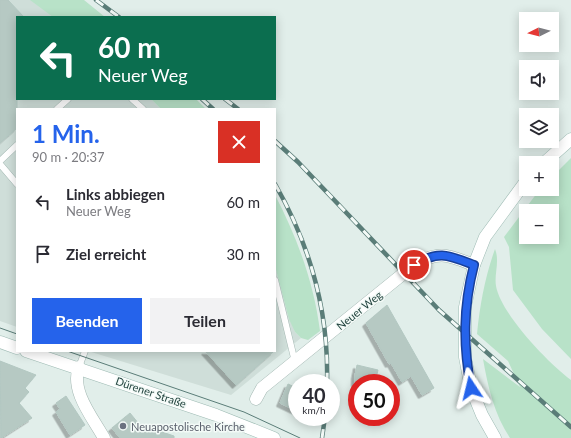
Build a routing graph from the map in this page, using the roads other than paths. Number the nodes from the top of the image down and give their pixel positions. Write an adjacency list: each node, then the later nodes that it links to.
1 (67, 100): 3 (lane)
2 (133, 100): 4 (lane)
3 (58, 108)
4 (142, 108)
5 (571, 139): 7 (main road)
6 (16, 146): 8 (lane)
7 (552, 156)
8 (0, 161)
9 (0, 164): 10 (lane)
10 (16, 183)
11 (519, 191): 12 (main road)
12 (474, 265): 18 (main road, Neuer Weg); 23 (main road)
13 (276, 284): 18 (lane)
14 (0, 342): 15 (main road)
15 (16, 348)
16 (29, 352): 19 (main road, Dürener Straße)
17 (85, 352): 19 (lane)
18 (295, 362): 20 (main road, Neuer Weg)
19 (79, 367): 21 (main road); 22 (main road, Dürener Straße)
20 (256, 399)
21 (104, 438)
22 (274, 438)
23 (495, 438)

